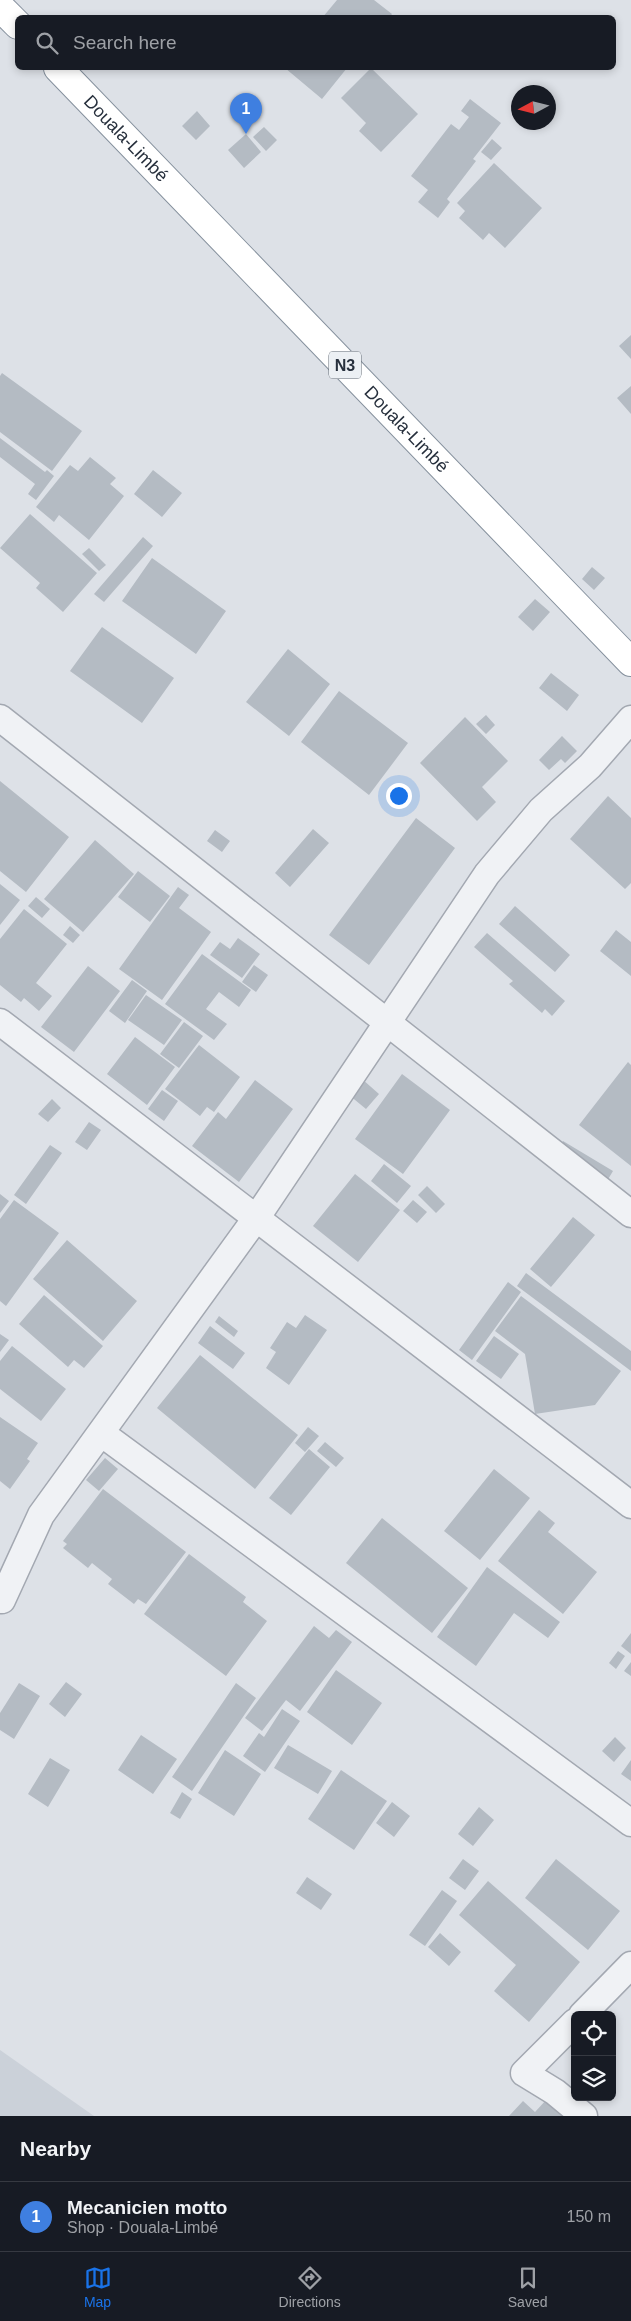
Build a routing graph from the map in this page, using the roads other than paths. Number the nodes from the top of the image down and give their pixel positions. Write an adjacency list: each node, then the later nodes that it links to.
1 (0, 7): 2 (highway)
2 (15, 22)
3 (60, 70): 4 (highway, Douala-Limbé / N3)
4 (631, 662)
5 (0, 718): 8 (street)
6 (631, 719): 8 (street)
7 (0, 1022): 10 (street)
8 (388, 1024): 9 (street); 10 (street)
9 (631, 1214)
10 (256, 1217): 11 (street); 12 (street)
11 (101, 1433): 13 (street); 14 (street)
12 (631, 1505)
13 (2, 1600)
14 (631, 1823)
15 (631, 1965): 16 (street)
16 (586, 2011)
17 (571, 2026): 18 (street)
18 (584, 2116)

